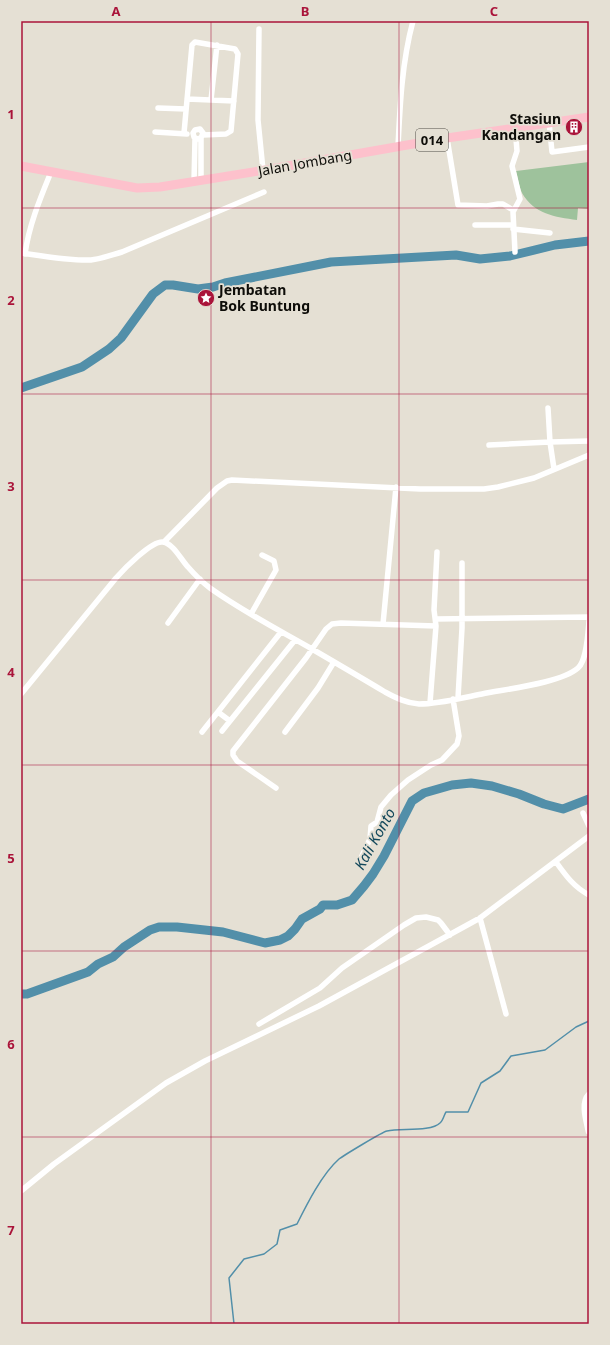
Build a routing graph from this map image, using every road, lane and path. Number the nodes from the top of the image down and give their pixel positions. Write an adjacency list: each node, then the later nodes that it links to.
1 (413, 21): 17 (street)
2 (260, 30): 19 (street)
3 (217, 45): 4 (street); 5 (street); 6 (street)
4 (187, 99): 5 (street); 8 (street)
5 (211, 100): 6 (street)
6 (234, 101): 14 (street)
7 (158, 108): 8 (street)
8 (186, 109): 13 (street)
9 (589, 117): 10 (main road, Jalan Jombang / 014)
10 (549, 122): 11 (main road, Jalan Jombang / 014); 16 (street)
11 (515, 127): 15 (main road, Jalan Jombang / 014); 23 (street)
12 (155, 132): 13 (street)
13 (184, 133): 14 (street)
14 (198, 136): 21 (street)
15 (446, 138): 17 (main road, Jalan Jombang / 014); 23 (street)
16 (589, 146)
17 (398, 147): 19 (main road, Jalan Jombang / 014)
18 (21, 166): 20 (main road, Jalan Jombang / 014)
19 (264, 170): 21 (main road, Jalan Jombang / 014)
20 (50, 172): 21 (main road, Jalan Jombang / 014); 28 (street)
21 (198, 181)
22 (264, 192): 28 (street)
23 (513, 210): 25 (street)
24 (475, 225): 25 (street)
25 (513, 227): 26 (street); 27 (street)
26 (550, 233)
27 (515, 252)
28 (23, 254)
29 (548, 408): 31 (street)
30 (589, 441): 31 (street)
31 (550, 442): 32 (street); 34 (street)
32 (489, 445)
33 (589, 455): 34 (street)
34 (554, 469): 35 (street)
35 (396, 487): 36 (street); 47 (street)
36 (164, 542): 40 (street); 53 (street)
37 (437, 552): 43 (street)
38 (262, 555): 41 (street)
39 (462, 563): 44 (street)
40 (200, 579): 41 (street); 46 (street)
41 (251, 614): 49 (street)
42 (589, 617): 44 (street)
43 (436, 619): 44 (street); 48 (street)
44 (462, 619): 54 (street)
45 (589, 621): 54 (street)
46 (168, 623)
47 (383, 624): 48 (street); 51 (street)
48 (436, 626): 55 (street)
49 (281, 632): 50 (street); 56 (street)
50 (295, 640): 51 (street); 57 (street)
51 (312, 649): 52 (street); 61 (street)
52 (334, 662): 55 (street); 60 (street)
53 (21, 694)
54 (456, 699): 55 (street); 65 (street)
55 (430, 703)
56 (218, 712): 57 (street); 59 (street)
57 (230, 721): 58 (street)
58 (222, 731)
59 (202, 732)
60 (285, 732)
61 (276, 788)
62 (583, 813): 63 (street)
63 (589, 826)
64 (589, 836): 66 (street)
65 (361, 858)
66 (556, 862): 67 (street); 68 (street)
67 (589, 895)
68 (480, 918): 69 (street); 70 (street)
69 (450, 935): 71 (street); 74 (street)
70 (506, 1014)
71 (259, 1024)
72 (589, 1095): 73 (street)
73 (589, 1131)
74 (21, 1191)

